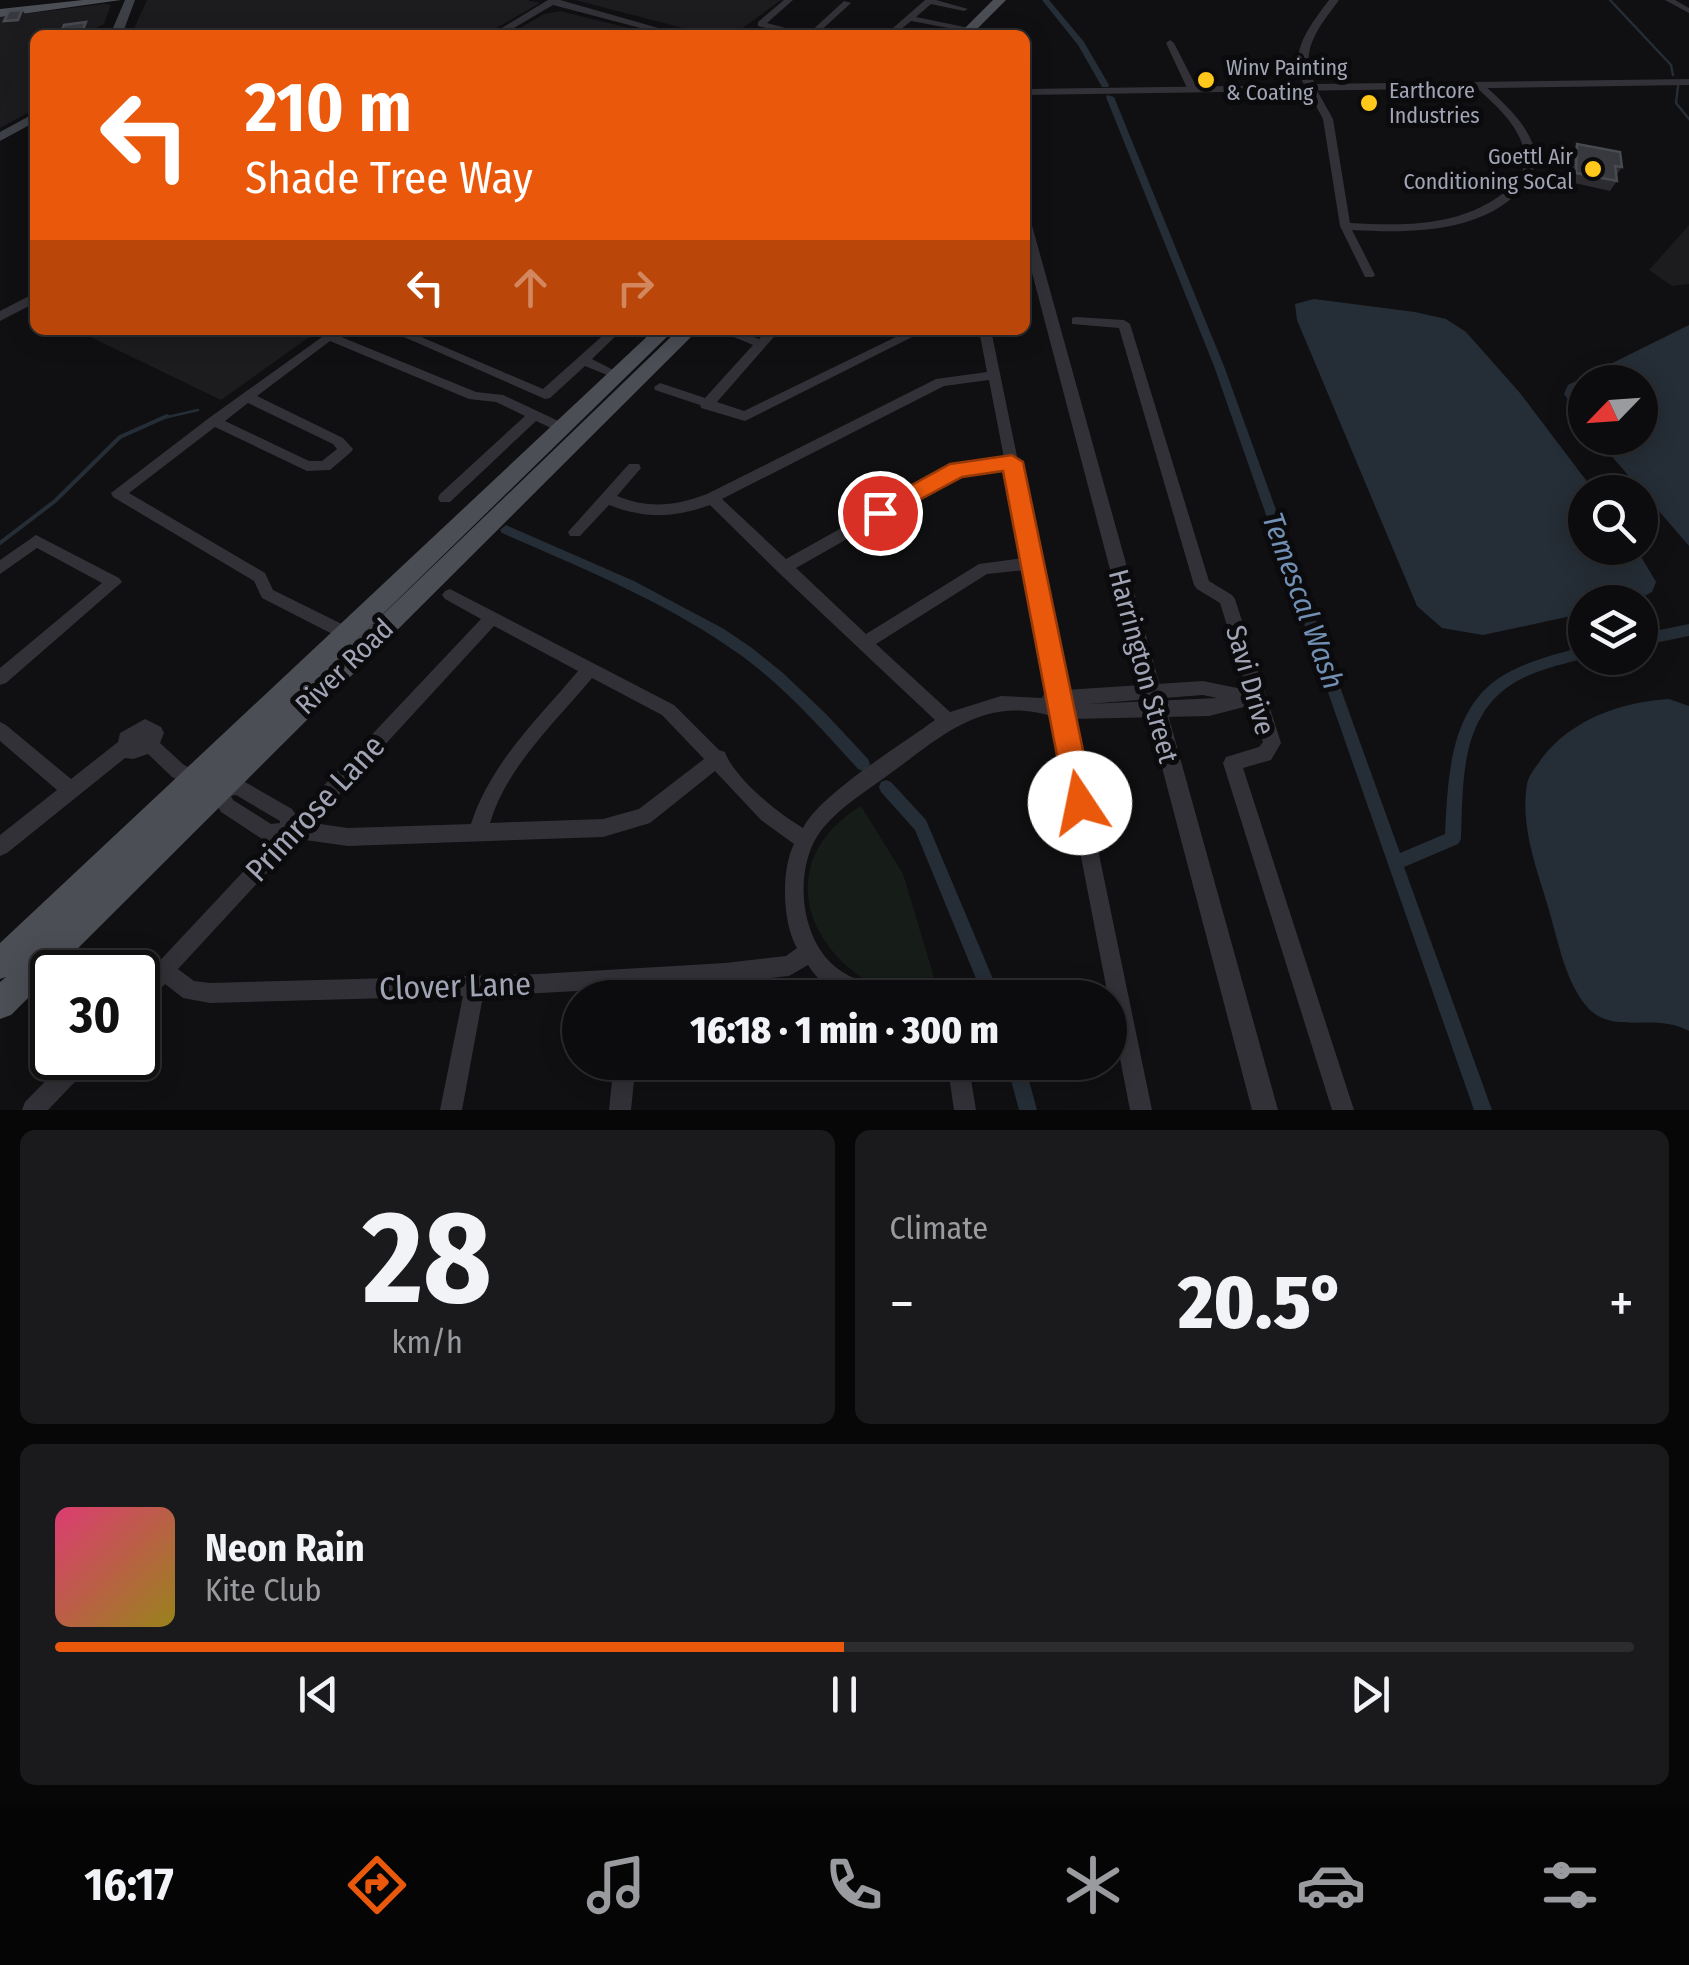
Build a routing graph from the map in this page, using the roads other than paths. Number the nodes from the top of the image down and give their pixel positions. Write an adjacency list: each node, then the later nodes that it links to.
1 (63, 0): 12 (main road)
2 (115, 0): 12 (main road)
3 (130, 0): 15 (main road)
4 (789, 0): 18 (street)
5 (834, 0): 19 (street)
6 (930, 0): 11 (street); 14 (street)
7 (1000, 0): 22 (main road)
8 (1334, 0): 27 (street)
9 (1670, 0): 13 (street)
10 (554, 1): 16 (street); 17 (street)
11 (964, 9)
12 (0, 10)
13 (1689, 11)
14 (912, 16): 20 (street); 21 (street)
15 (118, 30)
16 (504, 30)
17 (660, 30)
18 (774, 30)
19 (813, 30)
20 (896, 30)
21 (960, 30)
22 (969, 30)
23 (1170, 44): 26 (street)
24 (1689, 82): 25 (street)
25 (1478, 84): 27 (street); 31 (street)
26 (1192, 88): 27 (street); 28 (street)
27 (1311, 88): 31 (street)
28 (1030, 92)
29 (30, 120): 30 (main road)
30 (0, 137)
31 (1345, 226): 33 (street)
32 (1030, 255): 36 (street, Harrington Street)
33 (1369, 276)
34 (30, 300): 35 (street)
35 (0, 317)
36 (1052, 322): 70 (street, Savi Drive); 71 (street, Harrington Street)
37 (406, 335): 46 (street)
38 (611, 335): 46 (street)
39 (660, 335): 48 (main road, River Road)
40 (684, 335): 76 (main road, River Road)
41 (737, 335): 45 (street)
42 (769, 335): 45 (street)
43 (910, 335): 51 (street)
44 (987, 335): 47 (street)
45 (761, 344): 51 (street)
46 (585, 362): 48 (street)
47 (994, 375): 55 (street); 59 (street)
48 (617, 376): 54 (main road, River Road)
49 (660, 387): 51 (street)
50 (248, 397): 52 (street); 53 (street); 53 (street)
51 (706, 404)
52 (535, 415): 54 (street); 57 (street)
53 (214, 421): 66 (street)
54 (562, 428): 66 (main road, River Road)
55 (1012, 462): 61 (street); 63 (street)
56 (634, 468): 58 (street)
57 (444, 498)
58 (607, 498): 59 (street); 60 (street)
59 (712, 498): 63 (street)
60 (575, 532)
61 (1032, 563): 67 (street); 72 (street)
62 (0, 568): 69 (street)
63 (783, 568): 67 (street)
64 (450, 595): 65 (street)
65 (492, 618): 68 (street); 78 (street, Primrose Lane)
66 (346, 634): 76 (main road, River Road)
67 (864, 643): 73 (street)
68 (590, 669): 75 (street); 79 (street)
69 (0, 678)
70 (1253, 698): 71 (street); 100 (street, Savi Drive)
71 (1153, 701): 72 (street); 99 (street, Harrington Street)
72 (1061, 704): 73 (street); 98 (street)
73 (947, 721): 80 (street)
74 (0, 730): 77 (street)
75 (719, 758): 79 (street); 80 (street)
76 (205, 785): 77 (street); 78 (street); 83 (main road, River Road); 90 (main road, River Road)
77 (69, 789): 81 (street)
78 (294, 830): 79 (street); 84 (street, Primrose Lane)
79 (478, 832)
80 (805, 840): 82 (street)
81 (0, 847)
82 (808, 952): 86 (street, Clover Lane); 87 (street)
83 (0, 964)
84 (163, 970): 85 (street, Primrose Lane); 88 (street, Clover Lane)
85 (160, 973)
86 (689, 980)
87 (838, 980)
88 (474, 986): 89 (street, Clover Lane); 95 (street)
89 (562, 987)
90 (0, 1004)
91 (61, 1080): 94 (street)
92 (623, 1080): 96 (street)
93 (960, 1080): 97 (street)
94 (33, 1110)
95 (450, 1110)
96 (620, 1110)
97 (965, 1110)
98 (1141, 1110)
99 (1265, 1110)
100 (1343, 1110)

